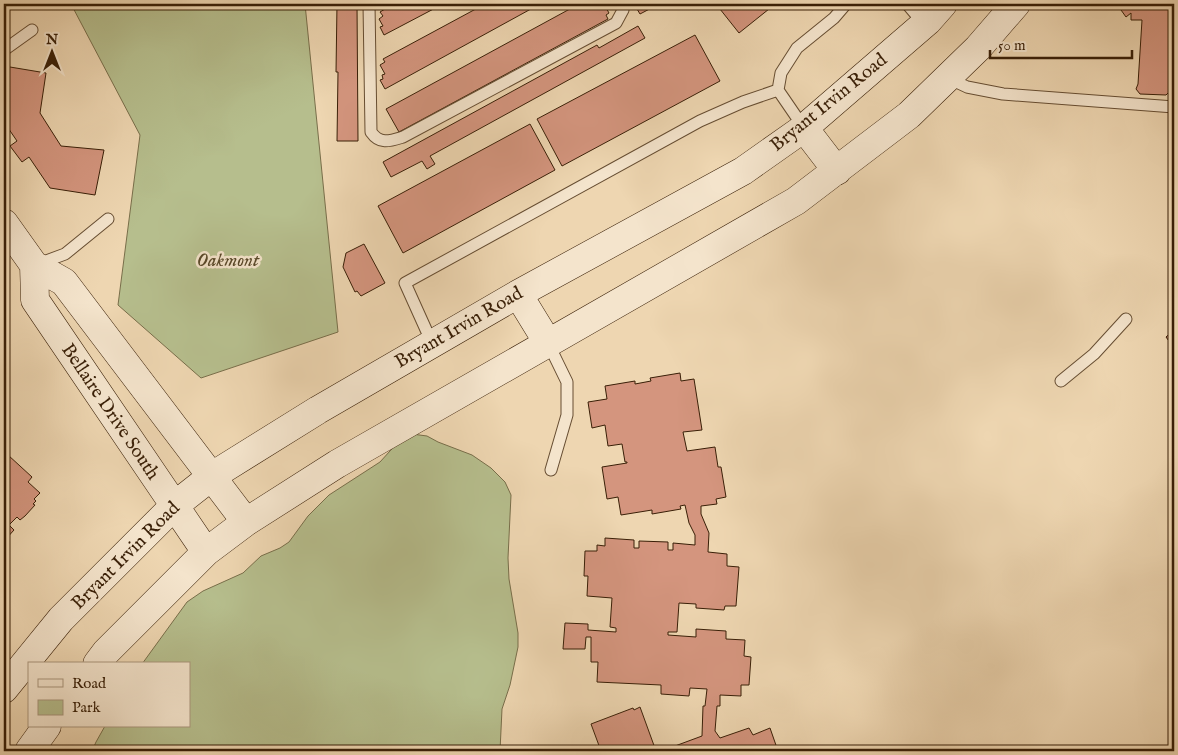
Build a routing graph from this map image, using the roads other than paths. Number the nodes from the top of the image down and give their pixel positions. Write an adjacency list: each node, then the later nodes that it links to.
1 (369, 4): 2 (lane)
2 (620, 4)
3 (846, 4): 10 (lane)
4 (943, 4): 6 (main road, Bryant Irvin Road)
5 (1016, 4): 9 (main road)
6 (916, 14): 12 (main road, Bryant Irvin Road)
7 (32, 30): 8 (lane)
8 (4, 50)
9 (948, 78): 11 (lane); 13 (main road)
10 (778, 90): 12 (lane); 19 (lane)
11 (1174, 107)
12 (804, 128): 13 (main road); 17 (main road, Bryant Irvin Road)
13 (837, 171): 20 (main road)
14 (108, 219): 16 (lane)
15 (4, 223): 16 (main road, Bellaire Drive South)
16 (34, 265): 23 (main road, Bellaire Drive South); 24 (main road, Bellaire Drive South)
17 (518, 294): 19 (main road, Bryant Irvin Road); 20 (main road)
18 (1126, 319): 21 (lane)
19 (432, 344): 23 (main road, Bryant Irvin Road)
20 (548, 344): 22 (lane); 25 (main road)
21 (1061, 382)
22 (551, 470)
23 (212, 476): 24 (main road, Bryant Irvin Road); 25 (main road, Bellaire Drive South)
24 (174, 506): 26 (main road, Bellaire Drive South); 28 (main road, Bryant Irvin Road)
25 (246, 522): 26 (main road)
26 (206, 552): 27 (main road)
27 (99, 662)
28 (4, 689)
29 (46, 728): 30 (main road)
30 (29, 751)

